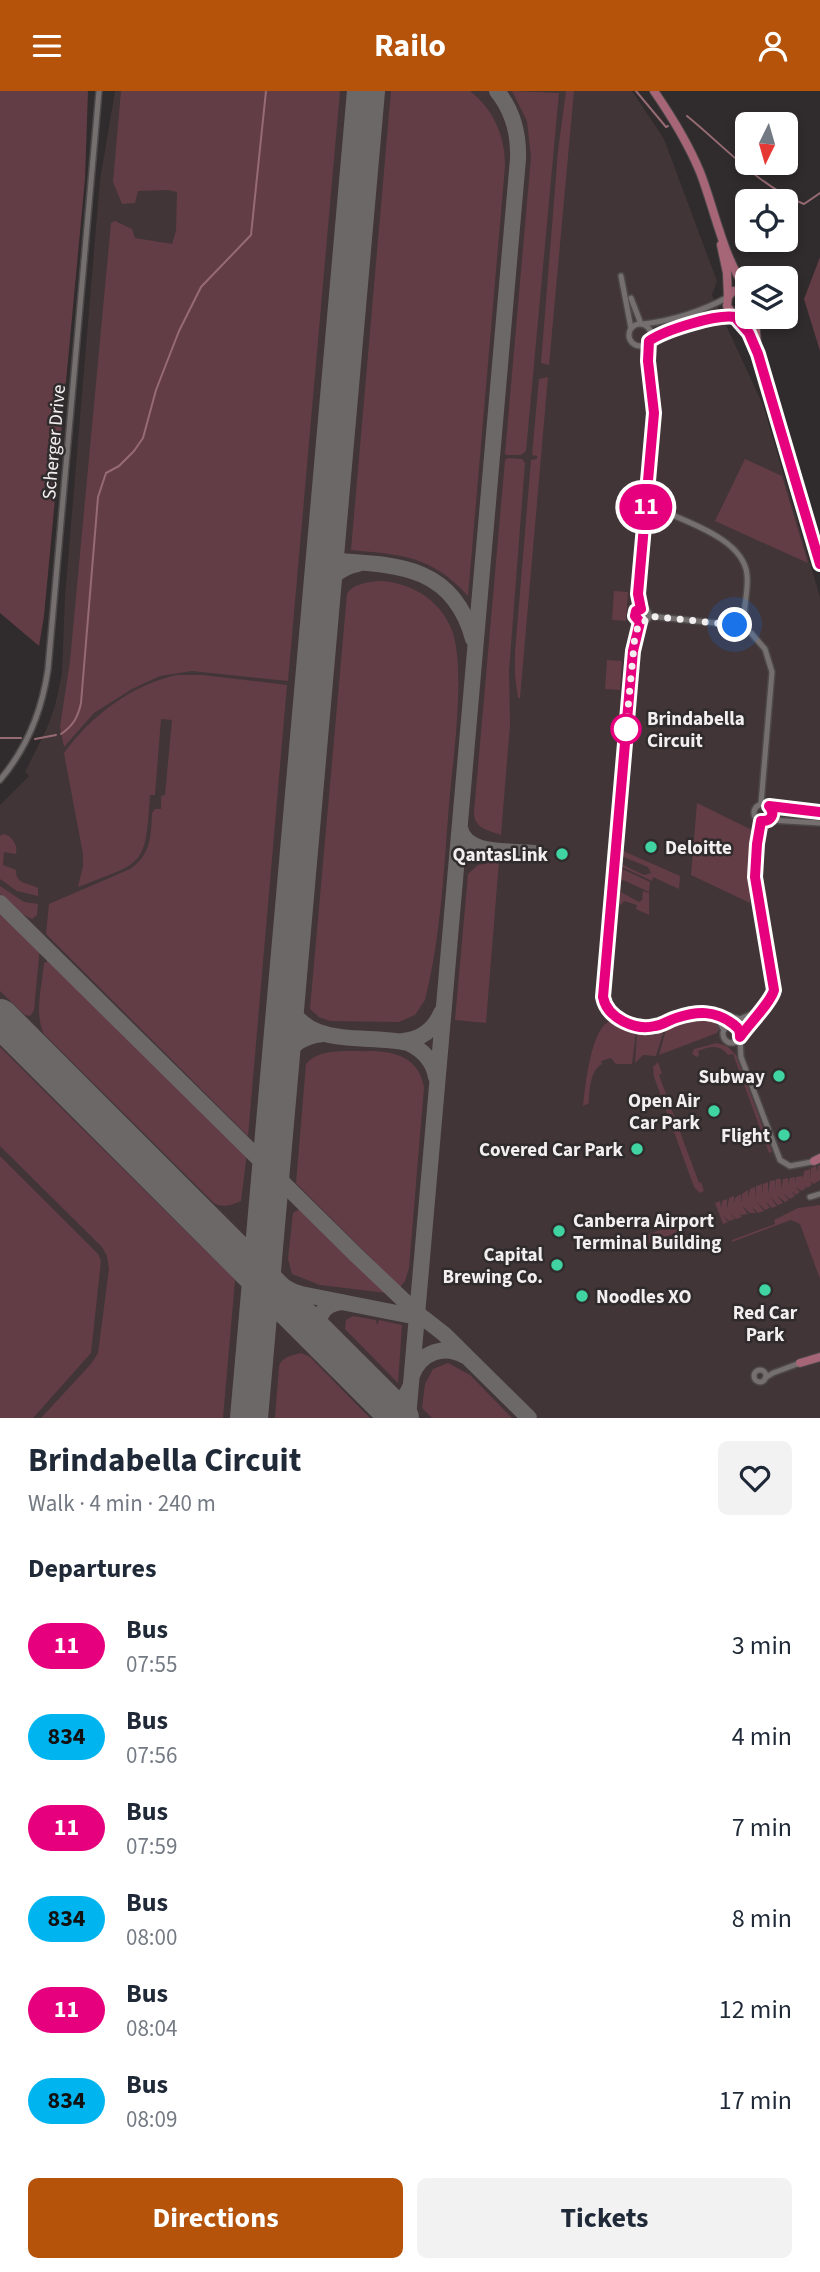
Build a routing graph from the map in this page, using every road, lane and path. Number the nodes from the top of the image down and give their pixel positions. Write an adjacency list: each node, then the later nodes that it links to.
1 (654, 91): 3 (main road)
2 (99, 93): 25 (street, Scherger Drive)
3 (712, 208): 4 (main road); 7 (main road)
4 (735, 269)
5 (621, 276): 11 (street)
6 (735, 291): 7 (main road)
7 (728, 297): 9 (main road); 10 (street)
8 (631, 298): 10 (street)
9 (734, 316): 13 (street); 15 (main road)
10 (642, 324): 11 (street); 13 (street)
11 (631, 328): 14 (street)
12 (756, 329): 15 (main road)
13 (648, 342): 14 (street); 16 (street)
14 (639, 345): 16 (street)
15 (758, 354): 18 (main road)
16 (648, 361): 17 (street)
17 (646, 505): 19 (street); 20 (street)
18 (820, 564)
19 (743, 603): 23 (street); 24 (street)
20 (641, 609): 21 (street); 22 (street)
21 (649, 616): 22 (street); 23 (street)
22 (640, 622): 33 (street)
23 (733, 624): 24 (street)
24 (746, 629): 26 (street)
25 (0, 780)
26 (761, 804): 27 (street); 30 (street)
27 (769, 806): 28 (street); 29 (street)
28 (820, 811)
29 (769, 820): 30 (street); 31 (street)
30 (761, 821): 32 (street)
31 (820, 823)
32 (758, 1012): 33 (street); 34 (street); 36 (street)
33 (709, 1013): 34 (street); 35 (street)
34 (734, 1025): 35 (street); 36 (street)
35 (723, 1030): 37 (street)
36 (740, 1037): 37 (street); 38 (street)
37 (728, 1042): 38 (street)
38 (741, 1057): 39 (street)
39 (819, 1160)
40 (820, 1194): 41 (street)
41 (810, 1197)
42 (820, 1357): 43 (main road)
43 (800, 1363): 44 (street)
44 (765, 1378)

